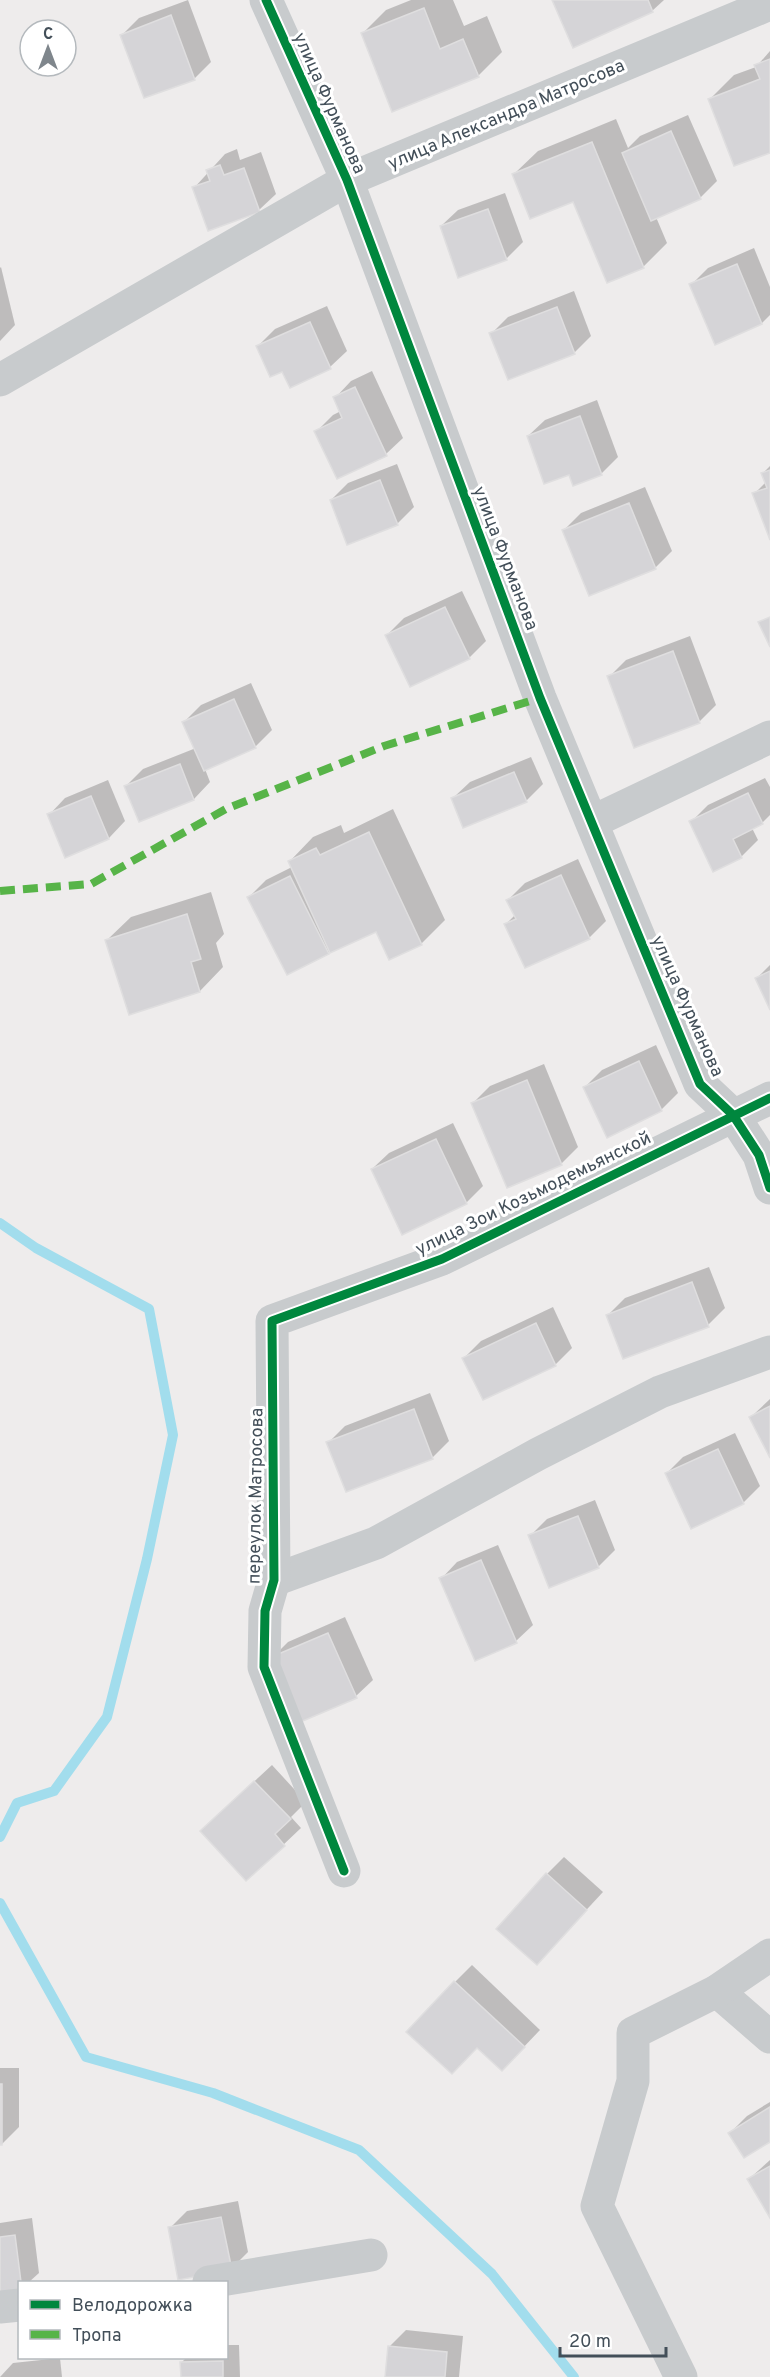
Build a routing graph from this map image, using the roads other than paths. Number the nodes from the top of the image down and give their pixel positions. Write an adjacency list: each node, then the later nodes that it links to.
1 (266, 0): 3 (street, улица Фурманова)
2 (770, 4): 3 (street, улица Александра Матросова)
3 (347, 180): 4 (street, улица Александра Матросова); 6 (street, улица Фурманова)
4 (0, 381)
5 (770, 737): 6 (street)
6 (592, 822): 8 (street, улица Фурманова)
7 (770, 1098): 8 (street, улица Зои Козьмодемьянской)
8 (733, 1115): 9 (street, улица Фурманова); 10 (street, улица Зои Козьмодемьянской)
9 (770, 1188)
10 (272, 1321): 12 (street, переулок Матросова)
11 (770, 1352): 12 (street)
12 (274, 1580): 13 (street, переулок Матросова)
13 (344, 1871)
14 (770, 1955): 15 (street)
15 (717, 1991): 16 (street); 21 (street)
16 (770, 2037)
17 (370, 2255): 18 (street)
18 (220, 2281)
19 (18, 2306): 20 (street)
20 (0, 2307)
21 (681, 2377)

